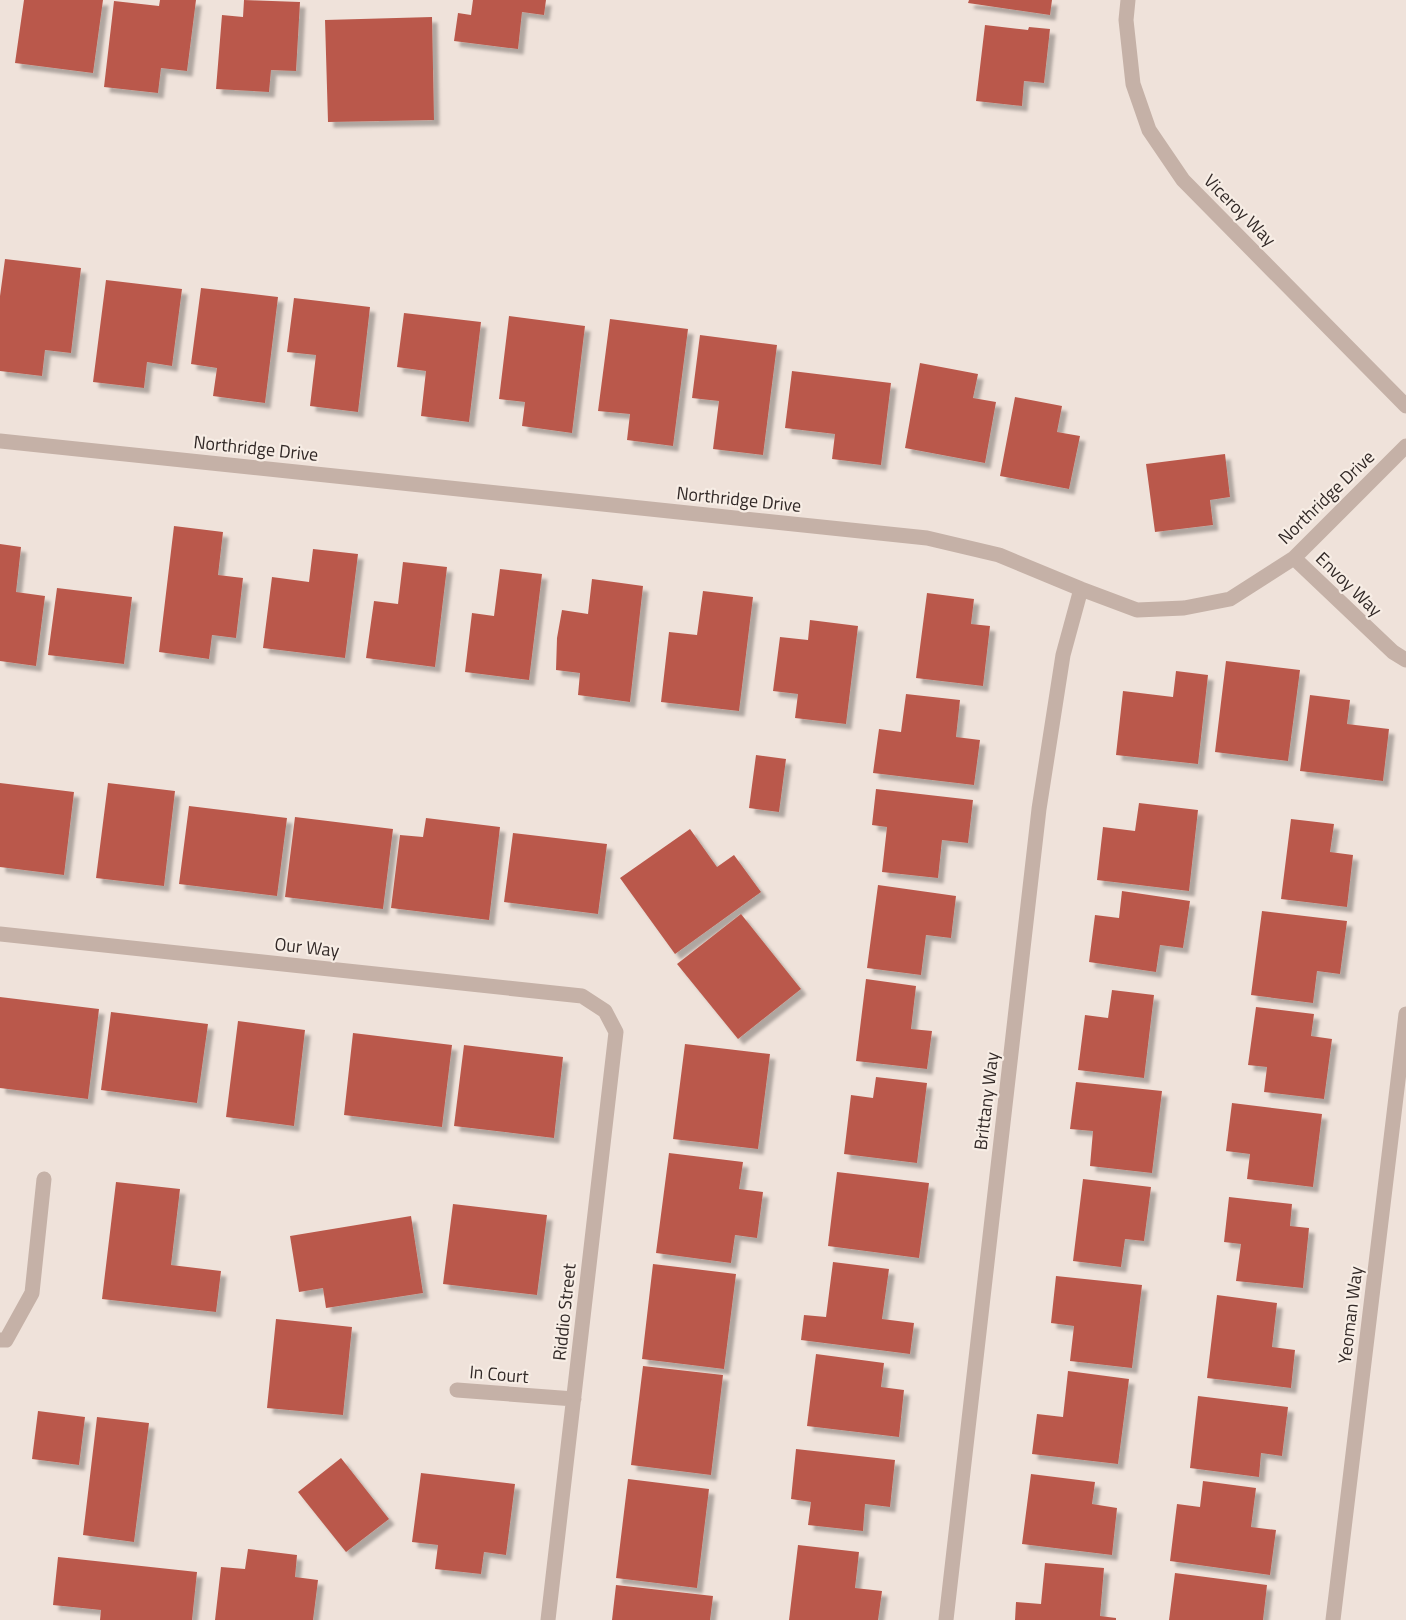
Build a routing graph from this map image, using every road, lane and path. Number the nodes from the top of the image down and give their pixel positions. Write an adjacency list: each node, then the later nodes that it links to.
1 (1128, 0): 2 (street, Viceroy Way)
2 (1406, 406)
3 (0, 441): 6 (street, Northridge Drive)
4 (1406, 446): 5 (street, Northridge Drive)
5 (1294, 558): 6 (street, Northridge Drive); 7 (street, Envoy Way)
6 (1081, 589): 16 (street, Brittany Way)
7 (1406, 660)
8 (0, 934): 9 (street, Our Way)
9 (605, 1011): 14 (street, Riddio Street)
10 (1406, 1014): 17 (street, Yeoman Way)
11 (44, 1179): 12 (street)
12 (0, 1340)
13 (458, 1390): 14 (street, In Court)
14 (574, 1399): 15 (street, Riddio Street)
15 (548, 1620)
16 (946, 1620)
17 (1333, 1620)

